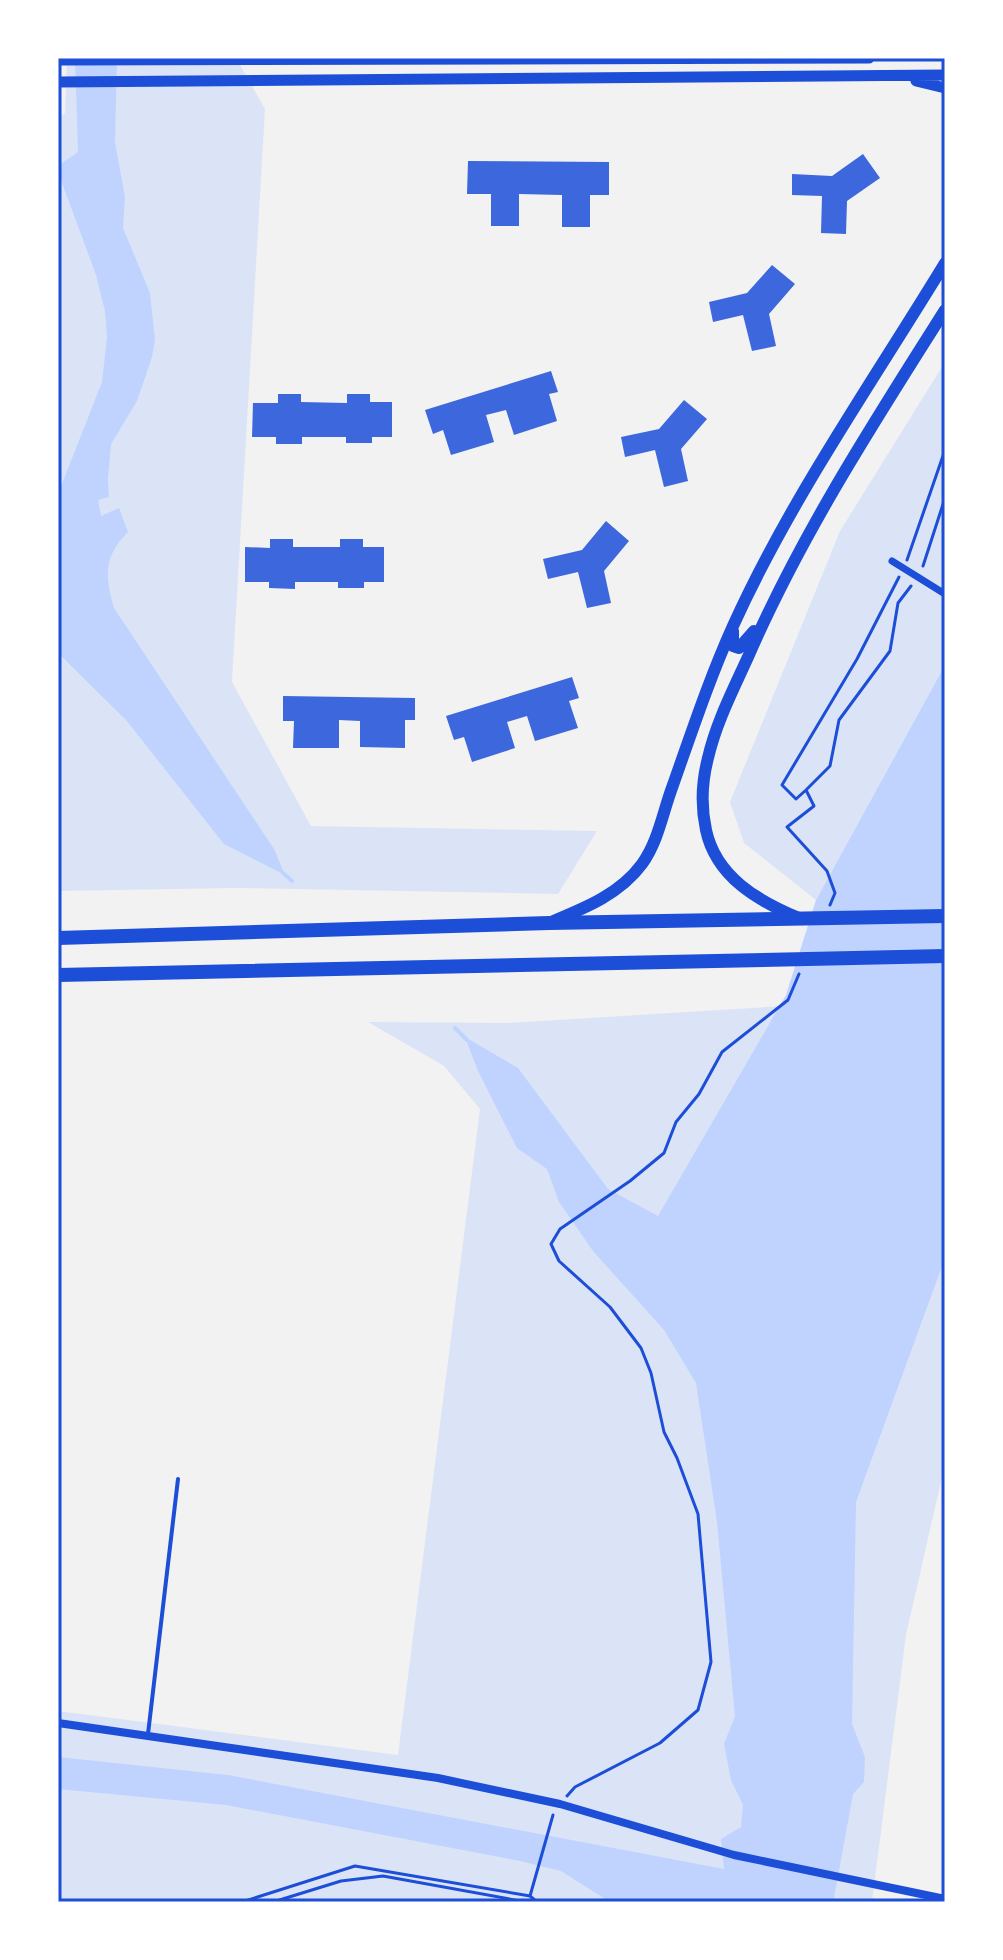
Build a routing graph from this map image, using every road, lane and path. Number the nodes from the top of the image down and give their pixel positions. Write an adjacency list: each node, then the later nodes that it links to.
1 (869, 58): 2 (street)
2 (61, 60)
3 (892, 75): 4 (street); 6 (street); 7 (street)
4 (945, 75)
5 (58, 82): 6 (street)
6 (100, 82): 8 (street)
7 (945, 88)
8 (58, 91)
9 (945, 263): 18 (main road)
10 (945, 310): 17 (main road)
11 (945, 450): 14 (path)
12 (945, 498): 15 (path)
13 (892, 561): 14 (street)
14 (904, 569): 15 (street); 19 (path)
15 (918, 578): 16 (street); 19 (path)
16 (945, 594)
17 (765, 618): 18 (main road); 22 (main road)
18 (733, 627): 23 (main road)
19 (806, 790): 20 (path)
20 (829, 907)
21 (945, 916): 22 (highway)
22 (802, 919): 23 (highway)
23 (549, 923): 24 (highway)
24 (58, 938)
25 (945, 956): 27 (highway)
26 (799, 973): 31 (path)
27 (58, 975)
28 (178, 1479): 30 (lane)
29 (58, 1723): 30 (street)
30 (148, 1734): 31 (street)
31 (560, 1804): 32 (path); 33 (street)
32 (530, 1895): 34 (path); 37 (path)
33 (945, 1899)
34 (242, 1902)
35 (273, 1902): 36 (path)
36 (526, 1902)
37 (537, 1902)

